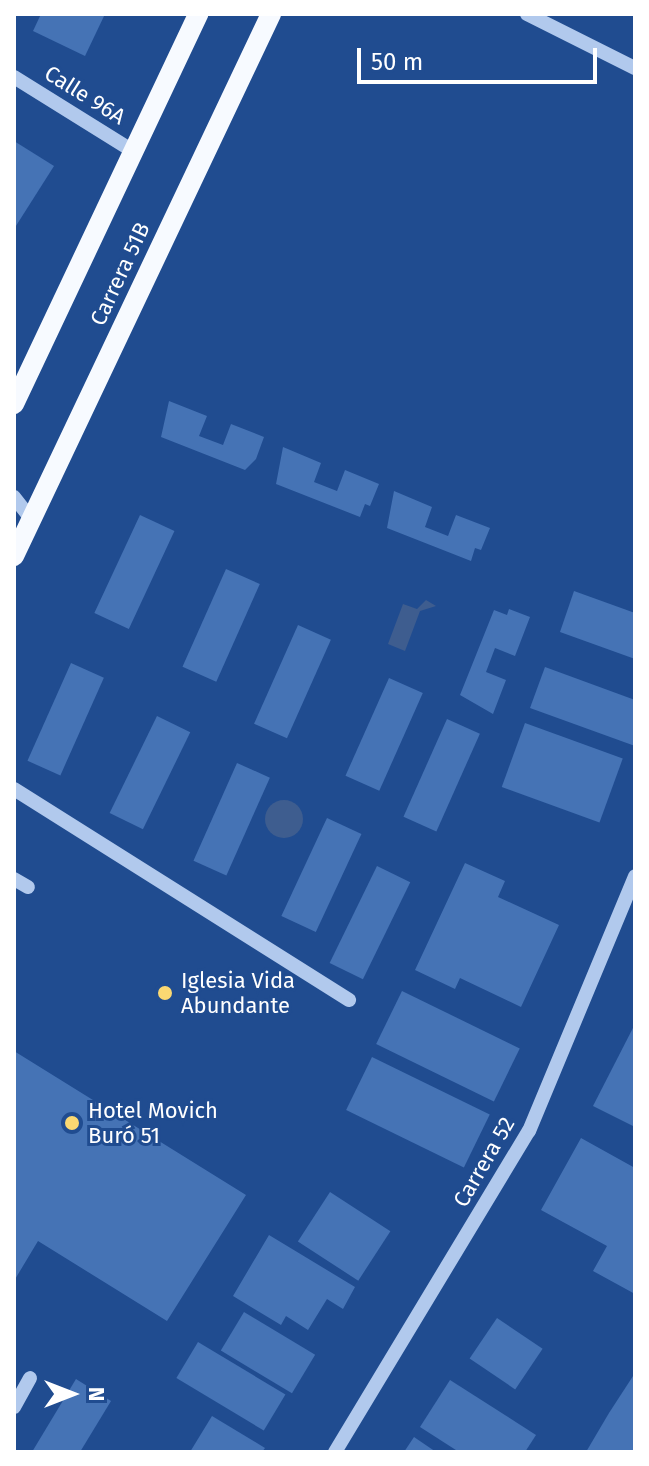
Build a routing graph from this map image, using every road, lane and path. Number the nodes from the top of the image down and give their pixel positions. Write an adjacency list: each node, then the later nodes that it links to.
1 (198, 14): 6 (main road, Carrera 51B)
2 (271, 14): 9 (main road, Carrera 51B)
3 (527, 14): 4 (street)
4 (635, 68)
5 (14, 77): 6 (street, Calle 96A)
6 (133, 151): 7 (main road, Carrera 51B)
7 (14, 404)
8 (14, 497): 9 (street)
9 (31, 519): 10 (main road, Carrera 51B)
10 (14, 556)
11 (14, 789): 15 (street)
12 (635, 876): 18 (street, Carrera 52)
13 (14, 879): 14 (street)
14 (28, 887)
15 (349, 1000)
16 (30, 1378): 17 (street)
17 (14, 1407)
18 (335, 1452)

